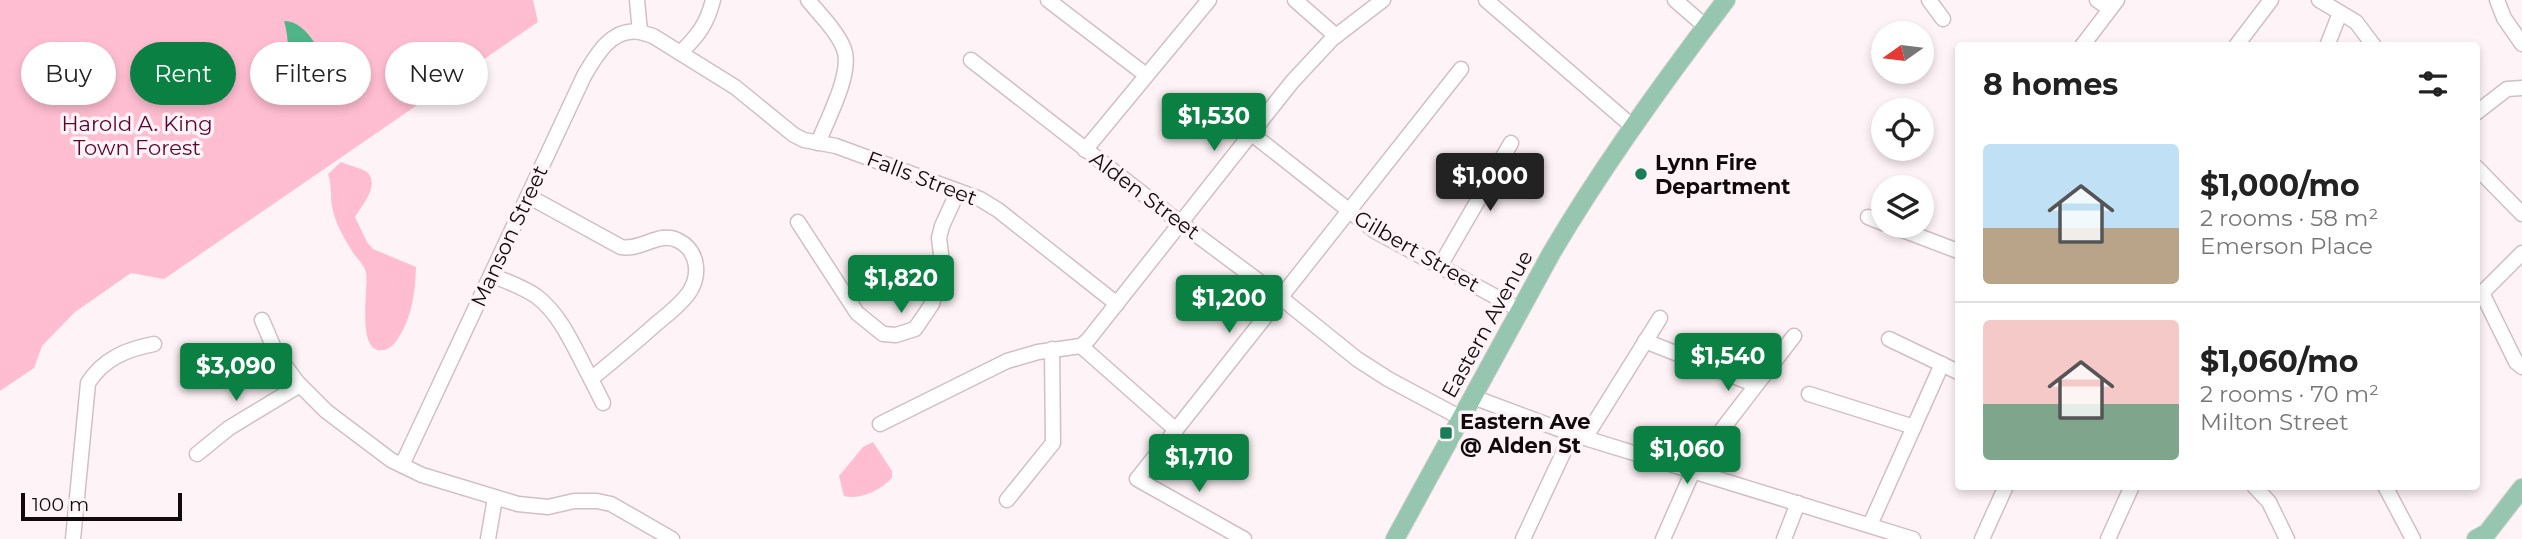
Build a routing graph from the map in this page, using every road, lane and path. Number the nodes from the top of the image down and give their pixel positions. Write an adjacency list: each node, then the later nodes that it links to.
1 (637, 0): 20 (street)
2 (713, 0): 27 (street)
3 (808, 0): 35 (street)
4 (1048, 0): 30 (street)
5 (1209, 0): 30 (street)
6 (1295, 0): 21 (street)
7 (1383, 0): 21 (street)
8 (1486, 0): 33 (street)
9 (1675, 0): 19 (street)
10 (1726, 0): 19 (main road, Eastern Avenue)
11 (1929, 0): 18 (street)
12 (2097, 0): 16 (street)
13 (2271, 0): 23 (street)
14 (2319, 0): 17 (street)
15 (2497, 0): 26 (street)
16 (2113, 5): 22 (street)
17 (2340, 13): 24 (street); 25 (street)
18 (1943, 19)
19 (1706, 27): 33 (main road, Eastern Avenue)
20 (640, 32): 27 (street, Falls Street); 40 (street, Manson Street)
21 (1336, 36): 34 (street)
22 (2085, 42)
23 (2239, 42)
24 (2329, 42)
25 (2371, 42)
26 (2522, 44)
27 (680, 53): 35 (street, Falls Street)
28 (971, 60): 37 (street, Alden Street)
29 (1461, 69): 41 (street)
30 (1146, 75): 37 (street)
31 (2520, 84): 32 (street)
32 (2480, 110)
33 (1632, 127): 54 (main road, Eastern Avenue)
34 (1252, 134): 41 (street, Gilbert Street); 46 (street)
35 (818, 143): 39 (street, Falls Street)
36 (1511, 143): 50 (street)
37 (1085, 150): 46 (street, Alden Street)
38 (2480, 171): 42 (street)
39 (958, 191): 45 (street); 53 (street, Falls Street)
40 (528, 196): 51 (street, Manson Street); 66 (street)
41 (1348, 211): 50 (street, Gilbert Street); 52 (street)
42 (2522, 214)
43 (1868, 217): 44 (street)
44 (1871, 218)
45 (798, 222)
46 (1182, 224): 52 (street, Alden Street); 53 (street)
47 (1924, 238): 48 (street)
48 (1955, 250)
49 (2522, 253): 64 (street)
50 (1440, 267): 54 (street, Gilbert Street)
51 (491, 275): 66 (street); 78 (street, Manson Street)
52 (1281, 298): 72 (street, Alden Street); 75 (street)
53 (1117, 304): 61 (street)
54 (1520, 310): 70 (main road, Eastern Avenue)
55 (1660, 318): 59 (street)
56 (262, 320): 67 (street)
57 (1794, 336): 68 (street)
58 (1889, 339): 63 (street)
59 (1645, 341): 68 (street); 76 (street)
60 (154, 344): 90 (street)
61 (1081, 346): 62 (street); 75 (street)
62 (1052, 349): 73 (street); 86 (street)
63 (1942, 364): 65 (street); 74 (street)
64 (2522, 367)
65 (1955, 370)
66 (591, 379): 71 (street)
67 (300, 385): 77 (street); 78 (street)
68 (1756, 385): 79 (street)
69 (1808, 394): 74 (street)
70 (1472, 397): 72 (main road, Eastern Avenue); 76 (street)
71 (603, 402)
72 (1461, 418): 94 (main road, Eastern Avenue)
73 (880, 424)
74 (1914, 427): 88 (street)
75 (1176, 430): 93 (street)
76 (1579, 436): 79 (street); 95 (street)
77 (197, 454)
78 (402, 465): 85 (street)
79 (1693, 470): 87 (street); 96 (street)
80 (2522, 488): 89 (main road)
81 (2004, 490): 99 (street)
82 (2130, 490): 100 (street)
83 (2258, 490): 101 (street)
84 (2387, 490): 102 (street)
85 (495, 498): 91 (street); 92 (street)
86 (1007, 500)
87 (1798, 503): 88 (street); 97 (street)
88 (1870, 525): 98 (street)
89 (2482, 537)
90 (73, 539)
91 (488, 539)
92 (672, 539)
93 (1244, 539)
94 (1395, 539)
95 (1524, 539)
96 (1663, 539)
97 (1784, 539)
98 (1913, 539)
99 (1982, 539)
100 (2108, 539)
101 (2287, 539)
102 (2413, 539)

